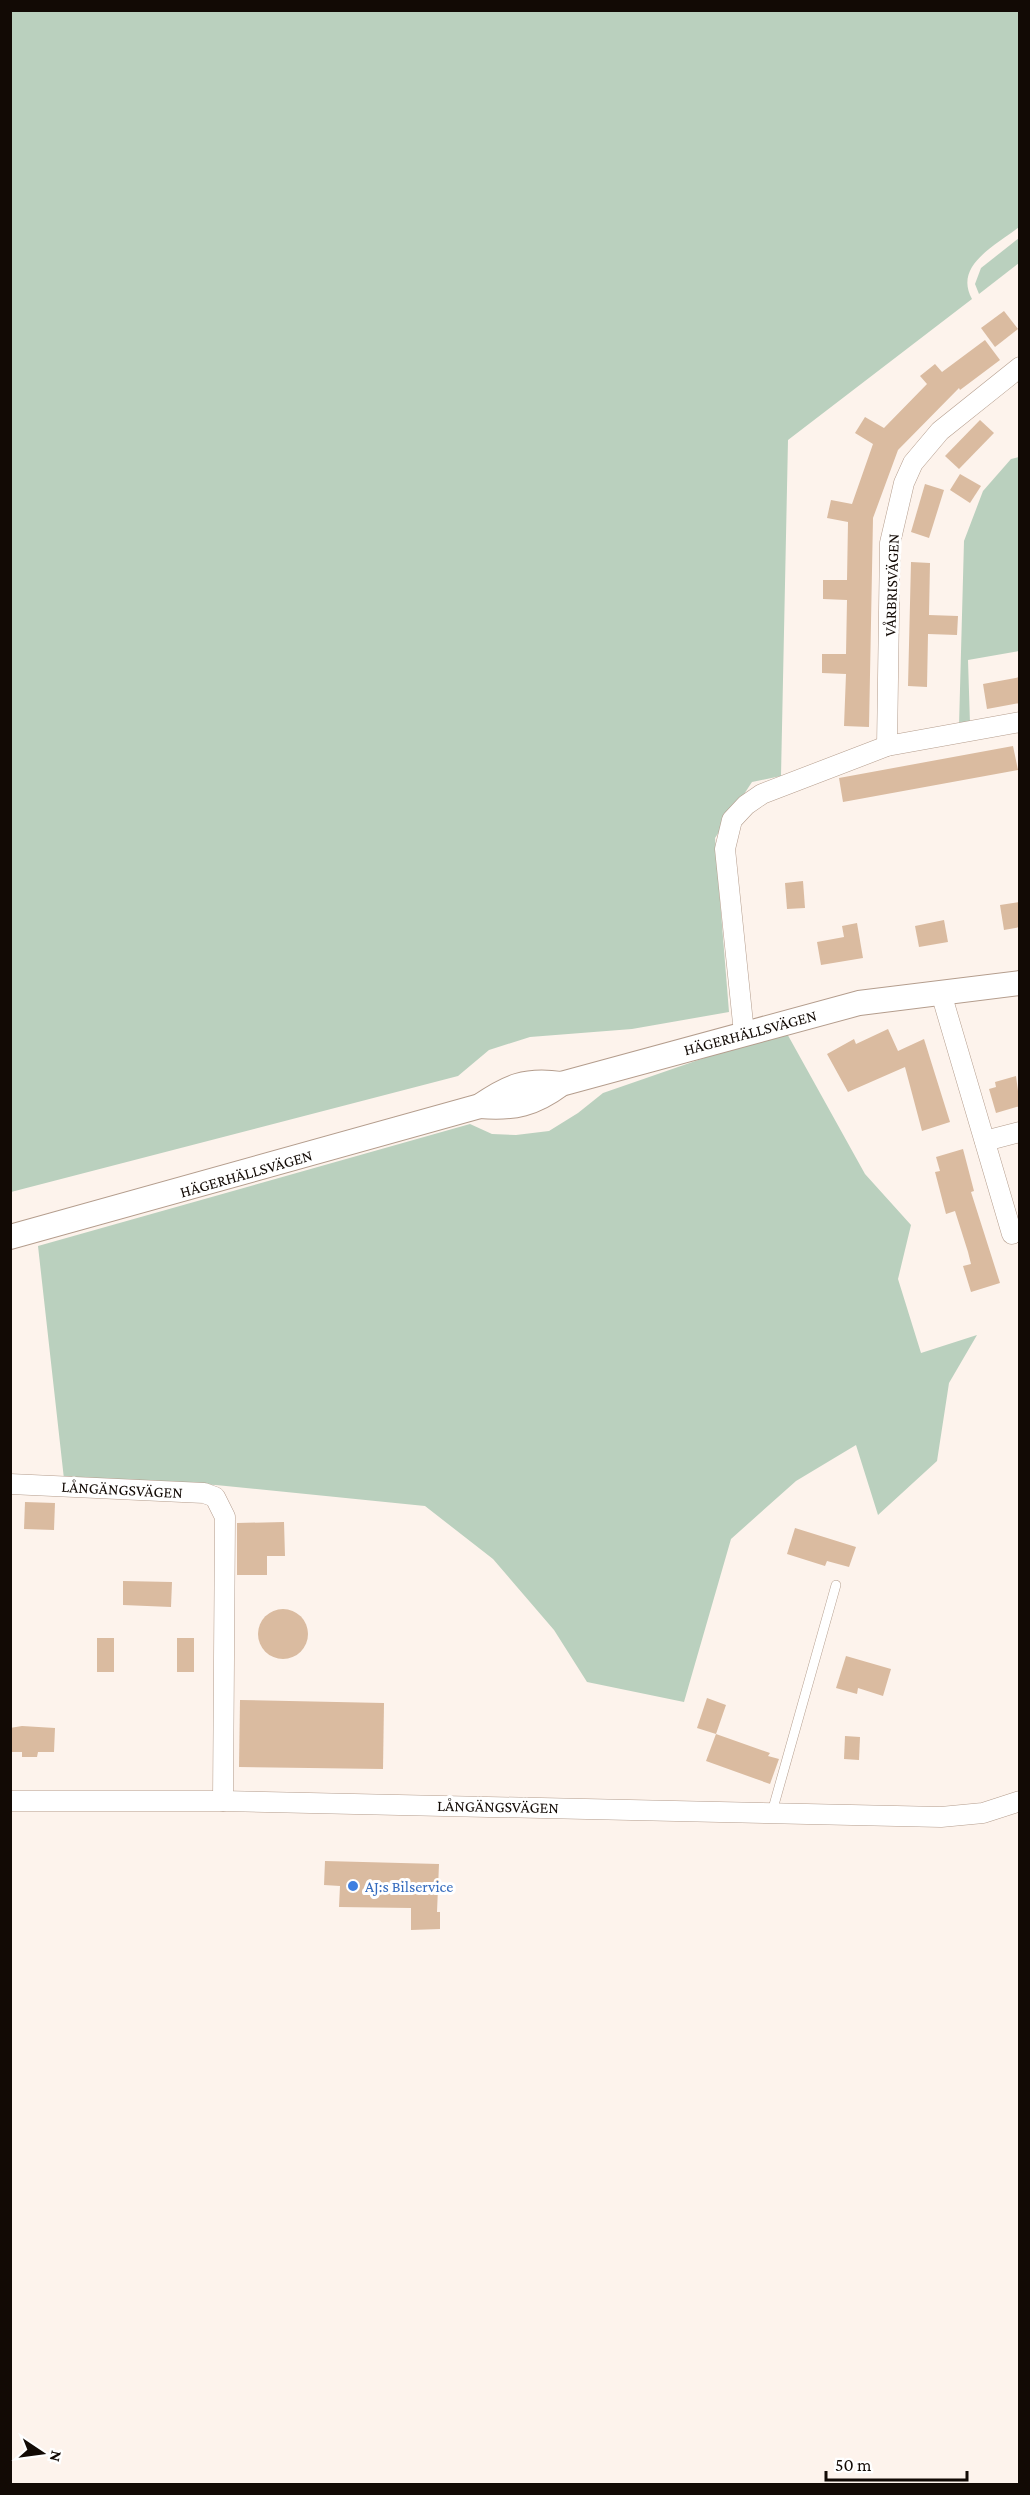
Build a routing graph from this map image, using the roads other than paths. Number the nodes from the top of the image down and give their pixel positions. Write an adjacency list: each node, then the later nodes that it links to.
1 (1020, 367): 3 (street, VÅRBRISVÄGEN)
2 (1020, 722): 3 (street)
3 (887, 746): 6 (street)
4 (1020, 983): 5 (street, HÄGERHÄLLSVÄGEN)
5 (941, 993): 6 (street, HÄGERHÄLLSVÄGEN); 8 (street)
6 (744, 1033): 10 (street, HÄGERHÄLLSVÄGEN)
7 (1020, 1132): 8 (street)
8 (985, 1141): 9 (street)
9 (1012, 1234)
10 (10, 1237)
11 (10, 1484): 14 (street, LÅNGÄNGSVÄGEN)
12 (836, 1585): 16 (lane)
13 (10, 1801): 14 (street, LÅNGÄNGSVÄGEN)
14 (223, 1801): 16 (street, LÅNGÄNGSVÄGEN)
15 (1020, 1801): 16 (street, LÅNGÄNGSVÄGEN)
16 (772, 1812)

